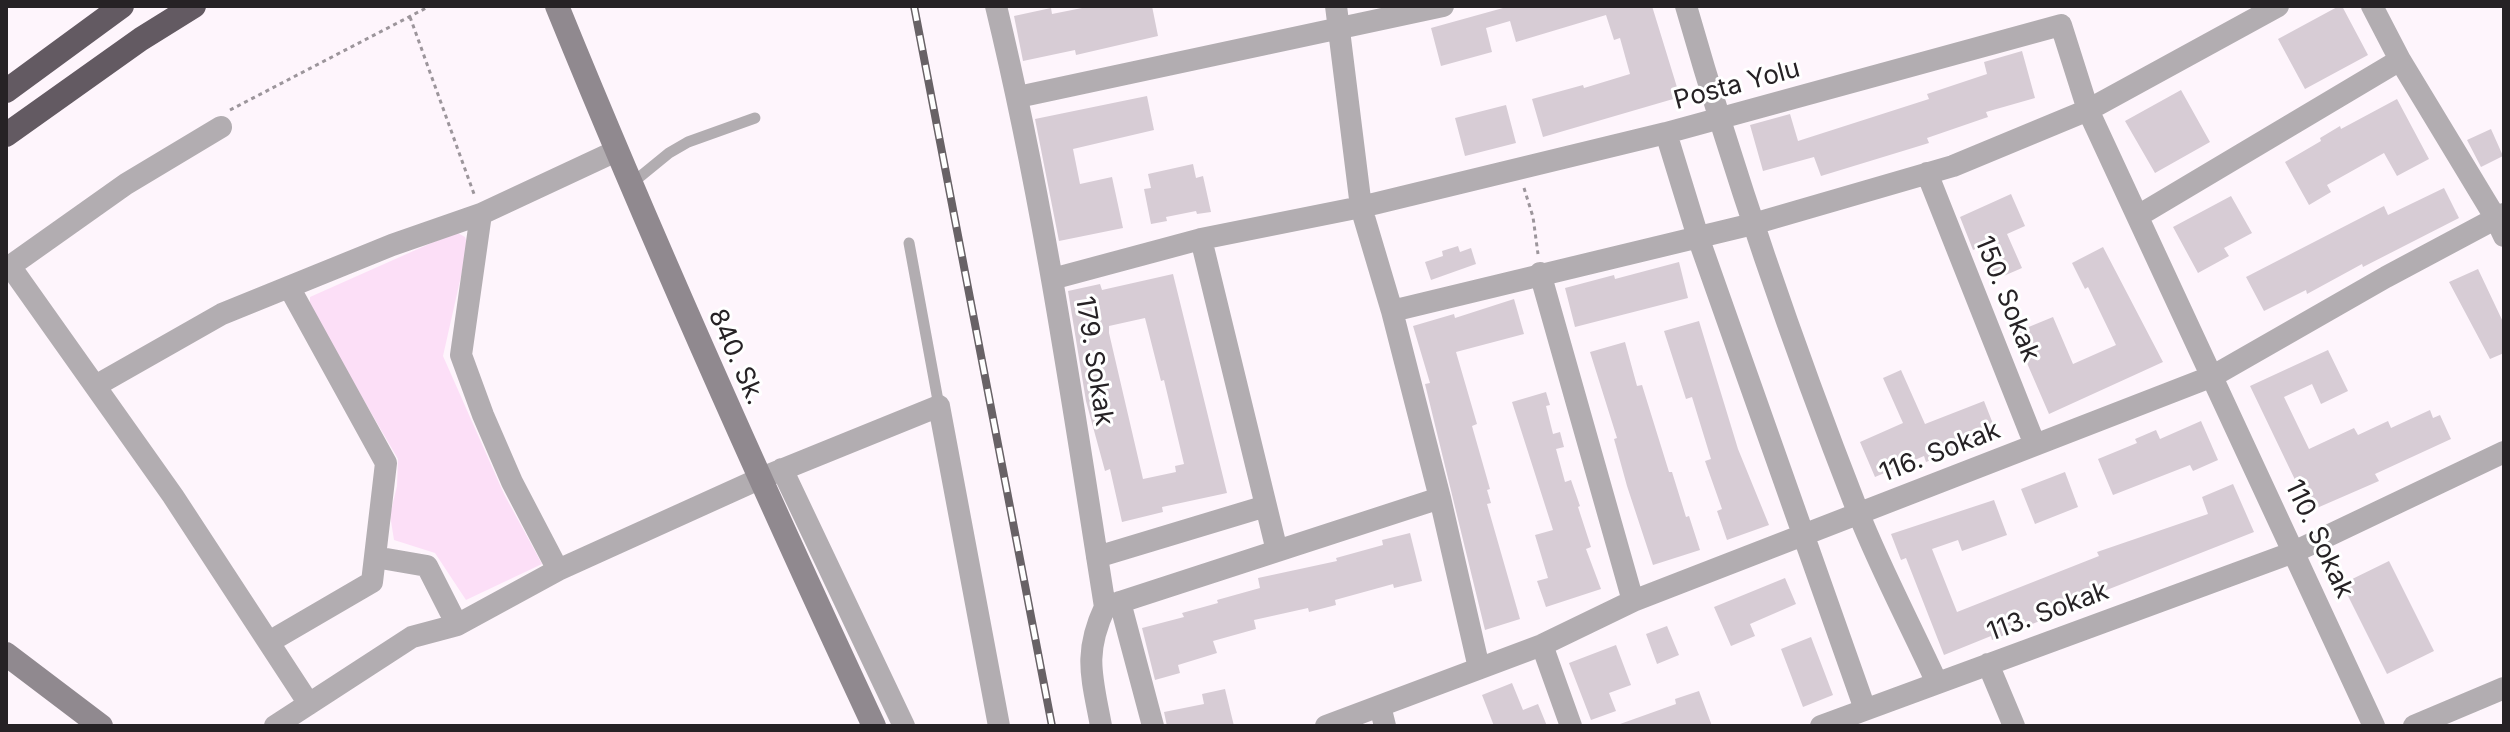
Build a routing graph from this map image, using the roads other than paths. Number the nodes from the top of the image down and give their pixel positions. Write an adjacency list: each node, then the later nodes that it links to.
1 (122, 6): 13 (highway)
2 (194, 6): 20 (highway)
3 (557, 6): 21 (street, 840. Sk.)
4 (996, 6): 14 (street, 179. Sokak)
5 (1336, 6): 11 (street)
6 (1443, 6): 11 (street)
7 (1686, 6): 17 (street)
8 (2278, 6): 15 (street)
9 (2372, 6): 12 (street)
10 (2059, 15): 15 (street, Posta Yolu); 17 (street, Posta Yolu)
11 (1340, 29): 14 (street); 24 (street)
12 (2400, 60): 26 (street); 27 (street)
13 (6, 91)
14 (1018, 97): 34 (street, 179. Sokak)
15 (2088, 110): 22 (street); 26 (street, Posta Yolu)
16 (755, 118): 23 (lane)
17 (1718, 119): 19 (street, Posta Yolu); 28 (street)
18 (224, 120): 32 (street)
19 (1666, 133): 24 (street, Posta Yolu); 29 (street)
20 (6, 135)
21 (616, 151): 23 (street, 840. Sk.); 25 (street)
22 (1927, 173): 28 (street); 40 (street, 150. Sokak)
23 (630, 185): 43 (street, 840. Sk.)
24 (1361, 207): 30 (street, Posta Yolu); 36 (street)
25 (481, 214): 35 (street); 52 (street)
26 (2138, 216): 37 (street, Posta Yolu)
27 (2501, 223): 37 (street, 116. Sokak)
28 (1753, 224): 29 (street); 46 (street)
29 (1698, 237): 33 (street); 47 (street)
30 (1201, 239): 34 (street, Posta Yolu); 45 (street)
31 (909, 243): 39 (lane)
32 (8, 268): 38 (street)
33 (1540, 273): 36 (street); 53 (street)
34 (1052, 279): 51 (street, 179. Sokak)
35 (289, 287): 38 (street); 50 (street)
36 (1392, 311): 44 (street)
37 (2213, 376): 40 (street, 116. Sokak); 49 (street, 110. Sokak)
38 (97, 385): 56 (street)
39 (939, 406): 42 (street); 71 (street)
40 (2035, 445): 46 (street, 116. Sokak)
41 (2504, 452): 49 (street, 113. Sokak)
42 (782, 469): 43 (street); 70 (street)
43 (759, 479): 52 (street); 69 (street, 840. Sk.)
44 (1440, 498): 48 (street); 60 (street)
45 (1266, 506): 48 (street); 51 (street)
46 (1859, 514): 47 (street, 116. Sokak); 61 (street)
47 (1801, 535): 53 (street, 116. Sokak); 64 (street)
48 (1277, 551): 54 (street)
49 (2294, 552): 59 (street, 113. Sokak); 77 (street, 110. Sokak)
50 (375, 557): 55 (street); 56 (street)
51 (1097, 557): 54 (street, 179. Sokak)
52 (558, 570): 55 (street)
53 (1633, 601): 57 (street, 116. Sokak)
54 (1113, 604): 72 (street, 179. Sokak); 73 (street)
55 (457, 625): 63 (street)
56 (269, 642): 63 (street)
57 (1542, 645): 60 (street, 116. Sokak); 75 (street)
58 (6, 654): 67 (street)
59 (1988, 664): 61 (street, 113. Sokak); 76 (street)
60 (1479, 668): 65 (street, 116. Sokak)
61 (1937, 683): 64 (street, 113. Sokak)
62 (2504, 688): 78 (street)
63 (309, 704): 68 (street)
64 (1865, 709): 66 (street, 113. Sokak)
65 (1382, 716): 74 (street, 116. Sokak)
66 (1833, 724)
67 (101, 726)
68 (275, 726)
69 (874, 726)
70 (904, 726)
71 (999, 726)
72 (1101, 726)
73 (1153, 726)
74 (1326, 726)
75 (1571, 726)
76 (2014, 726)
77 (2374, 726)
78 (2414, 726)

